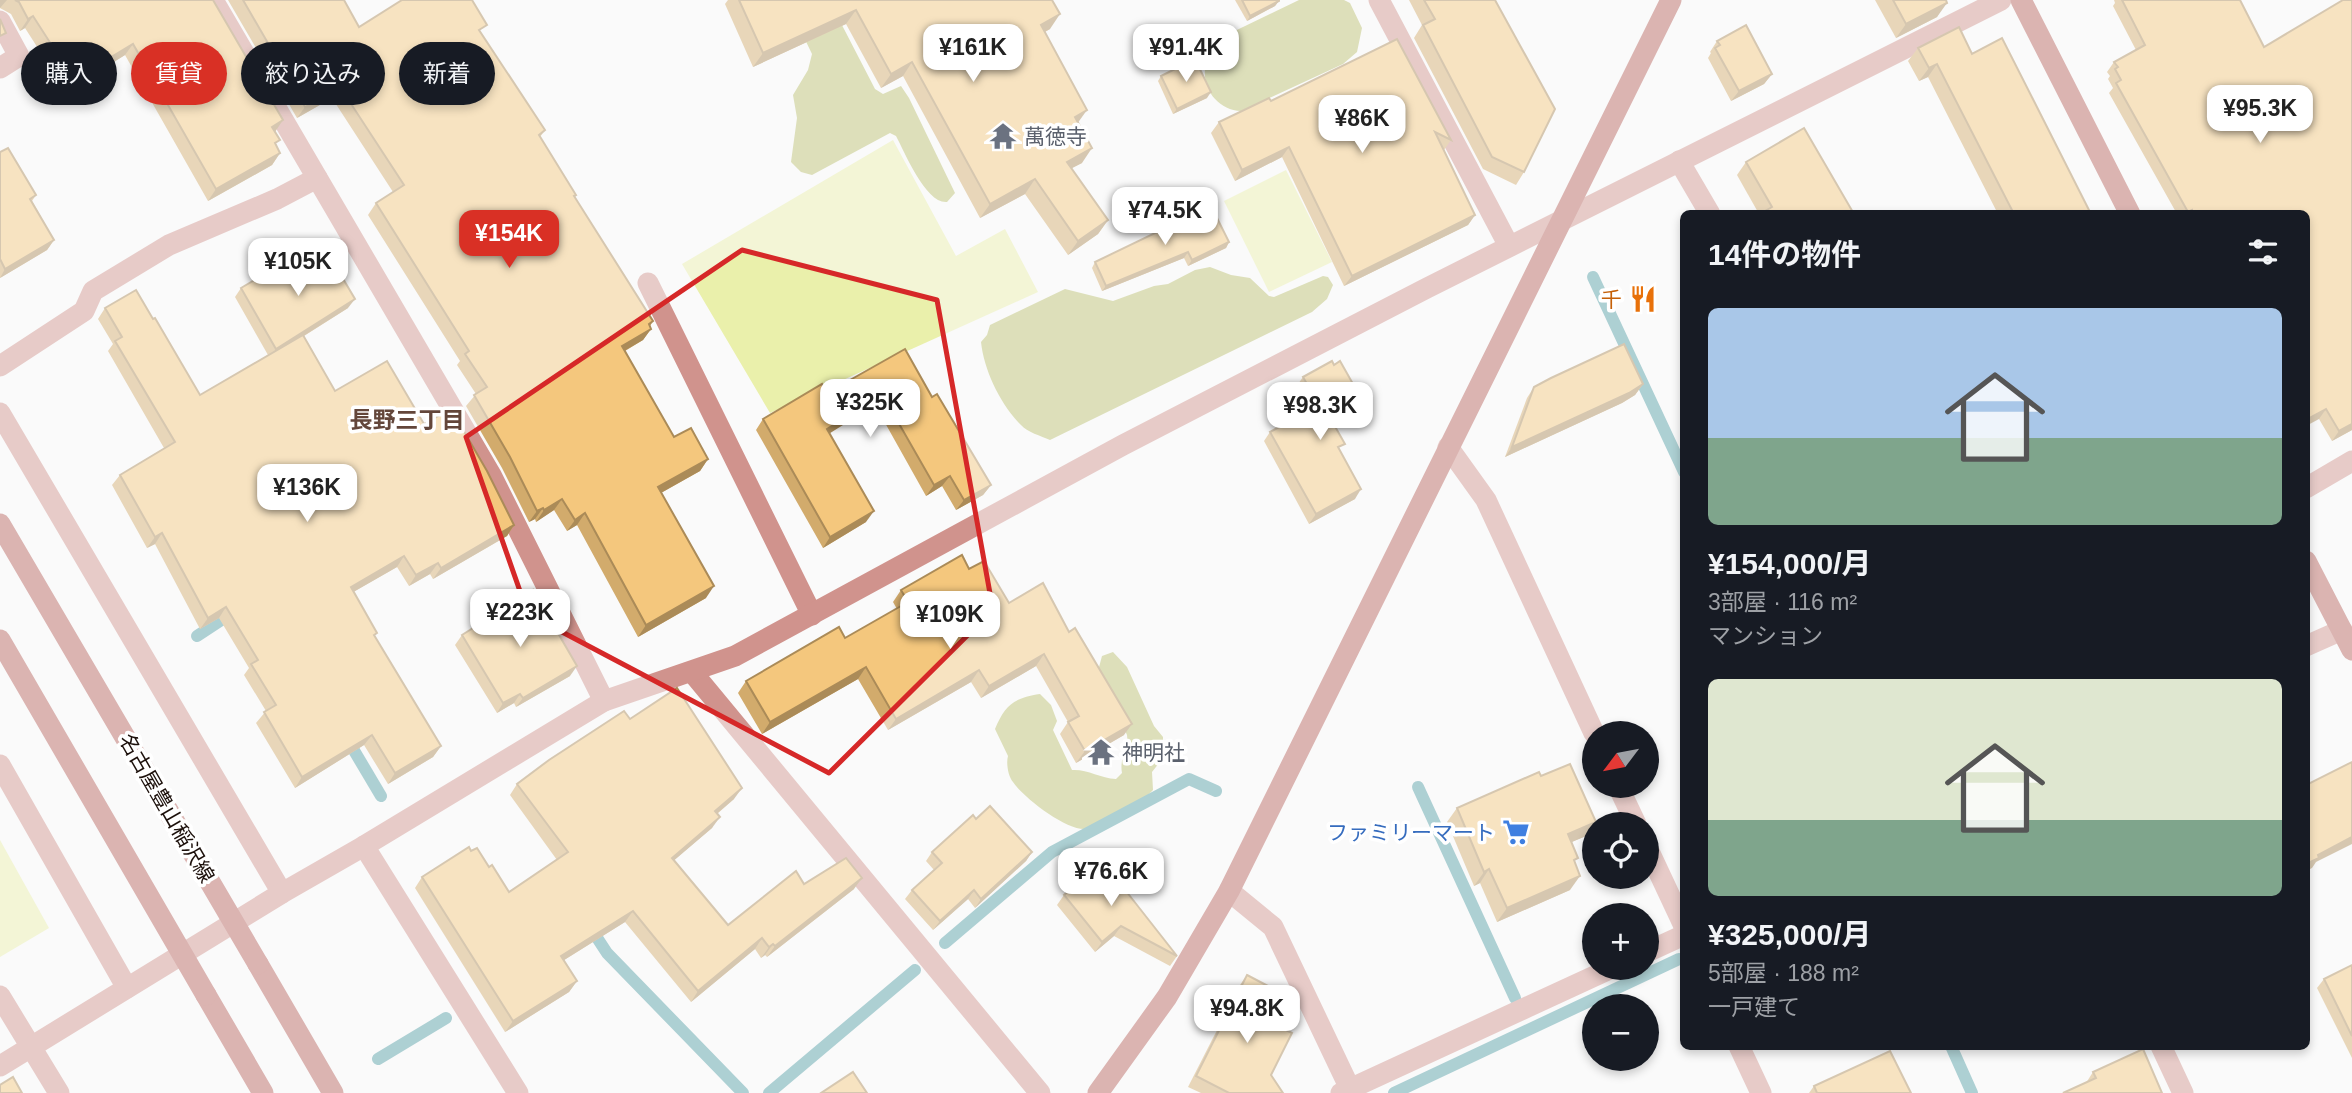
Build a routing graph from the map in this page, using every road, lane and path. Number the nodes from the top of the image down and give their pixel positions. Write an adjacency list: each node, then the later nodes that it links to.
1 (213, 0): 9 (street)
2 (1379, 0): 13 (street)
3 (1671, 0): 12 (street)
4 (2001, 0): 8 (street)
5 (2021, 0): 11 (street)
6 (0, 21): 7 (street)
7 (0, 68)
8 (1679, 161): 10 (street); 12 (street)
9 (317, 178): 15 (street); 28 (street)
10 (1708, 210)
11 (2128, 210)
12 (1562, 220): 13 (street); 17 (street)
13 (1509, 247): 22 (street)
14 (648, 283): 22 (street)
15 (0, 366)
16 (0, 413): 34 (street)
17 (1448, 447): 29 (street); 33 (street)
18 (2352, 461): 19 (street)
19 (2310, 486)
20 (0, 524): 48 (street, 名古屋豊山稲沢線, bridge)
21 (2310, 569): 23 (street)
22 (812, 615): 27 (street)
23 (2342, 629): 25 (street); 26 (street)
24 (0, 640): 47 (street, bridge)
25 (2310, 644)
26 (2352, 650)
27 (692, 672): 28 (street); 50 (street)
28 (604, 701): 31 (street)
29 (1588, 721)
30 (0, 765): 39 (street)
31 (364, 846): 34 (street); 49 (street)
32 (1659, 873): 35 (street)
33 (1229, 891): 45 (street); 51 (street)
34 (282, 893): 39 (street)
35 (1680, 917)
36 (1680, 937): 37 (street)
37 (1659, 946)
38 (1586, 980): 45 (street)
39 (127, 988): 41 (street)
40 (0, 996): 41 (street)
41 (30, 1046): 44 (street); 46 (street)
42 (1741, 1050): 52 (street)
43 (2163, 1050): 53 (street)
44 (0, 1066)
45 (1348, 1092)
46 (59, 1093)
47 (263, 1093)
48 (333, 1093)
49 (518, 1093)
50 (1040, 1093)
51 (1098, 1093)
52 (1761, 1093)
53 (2183, 1093)

